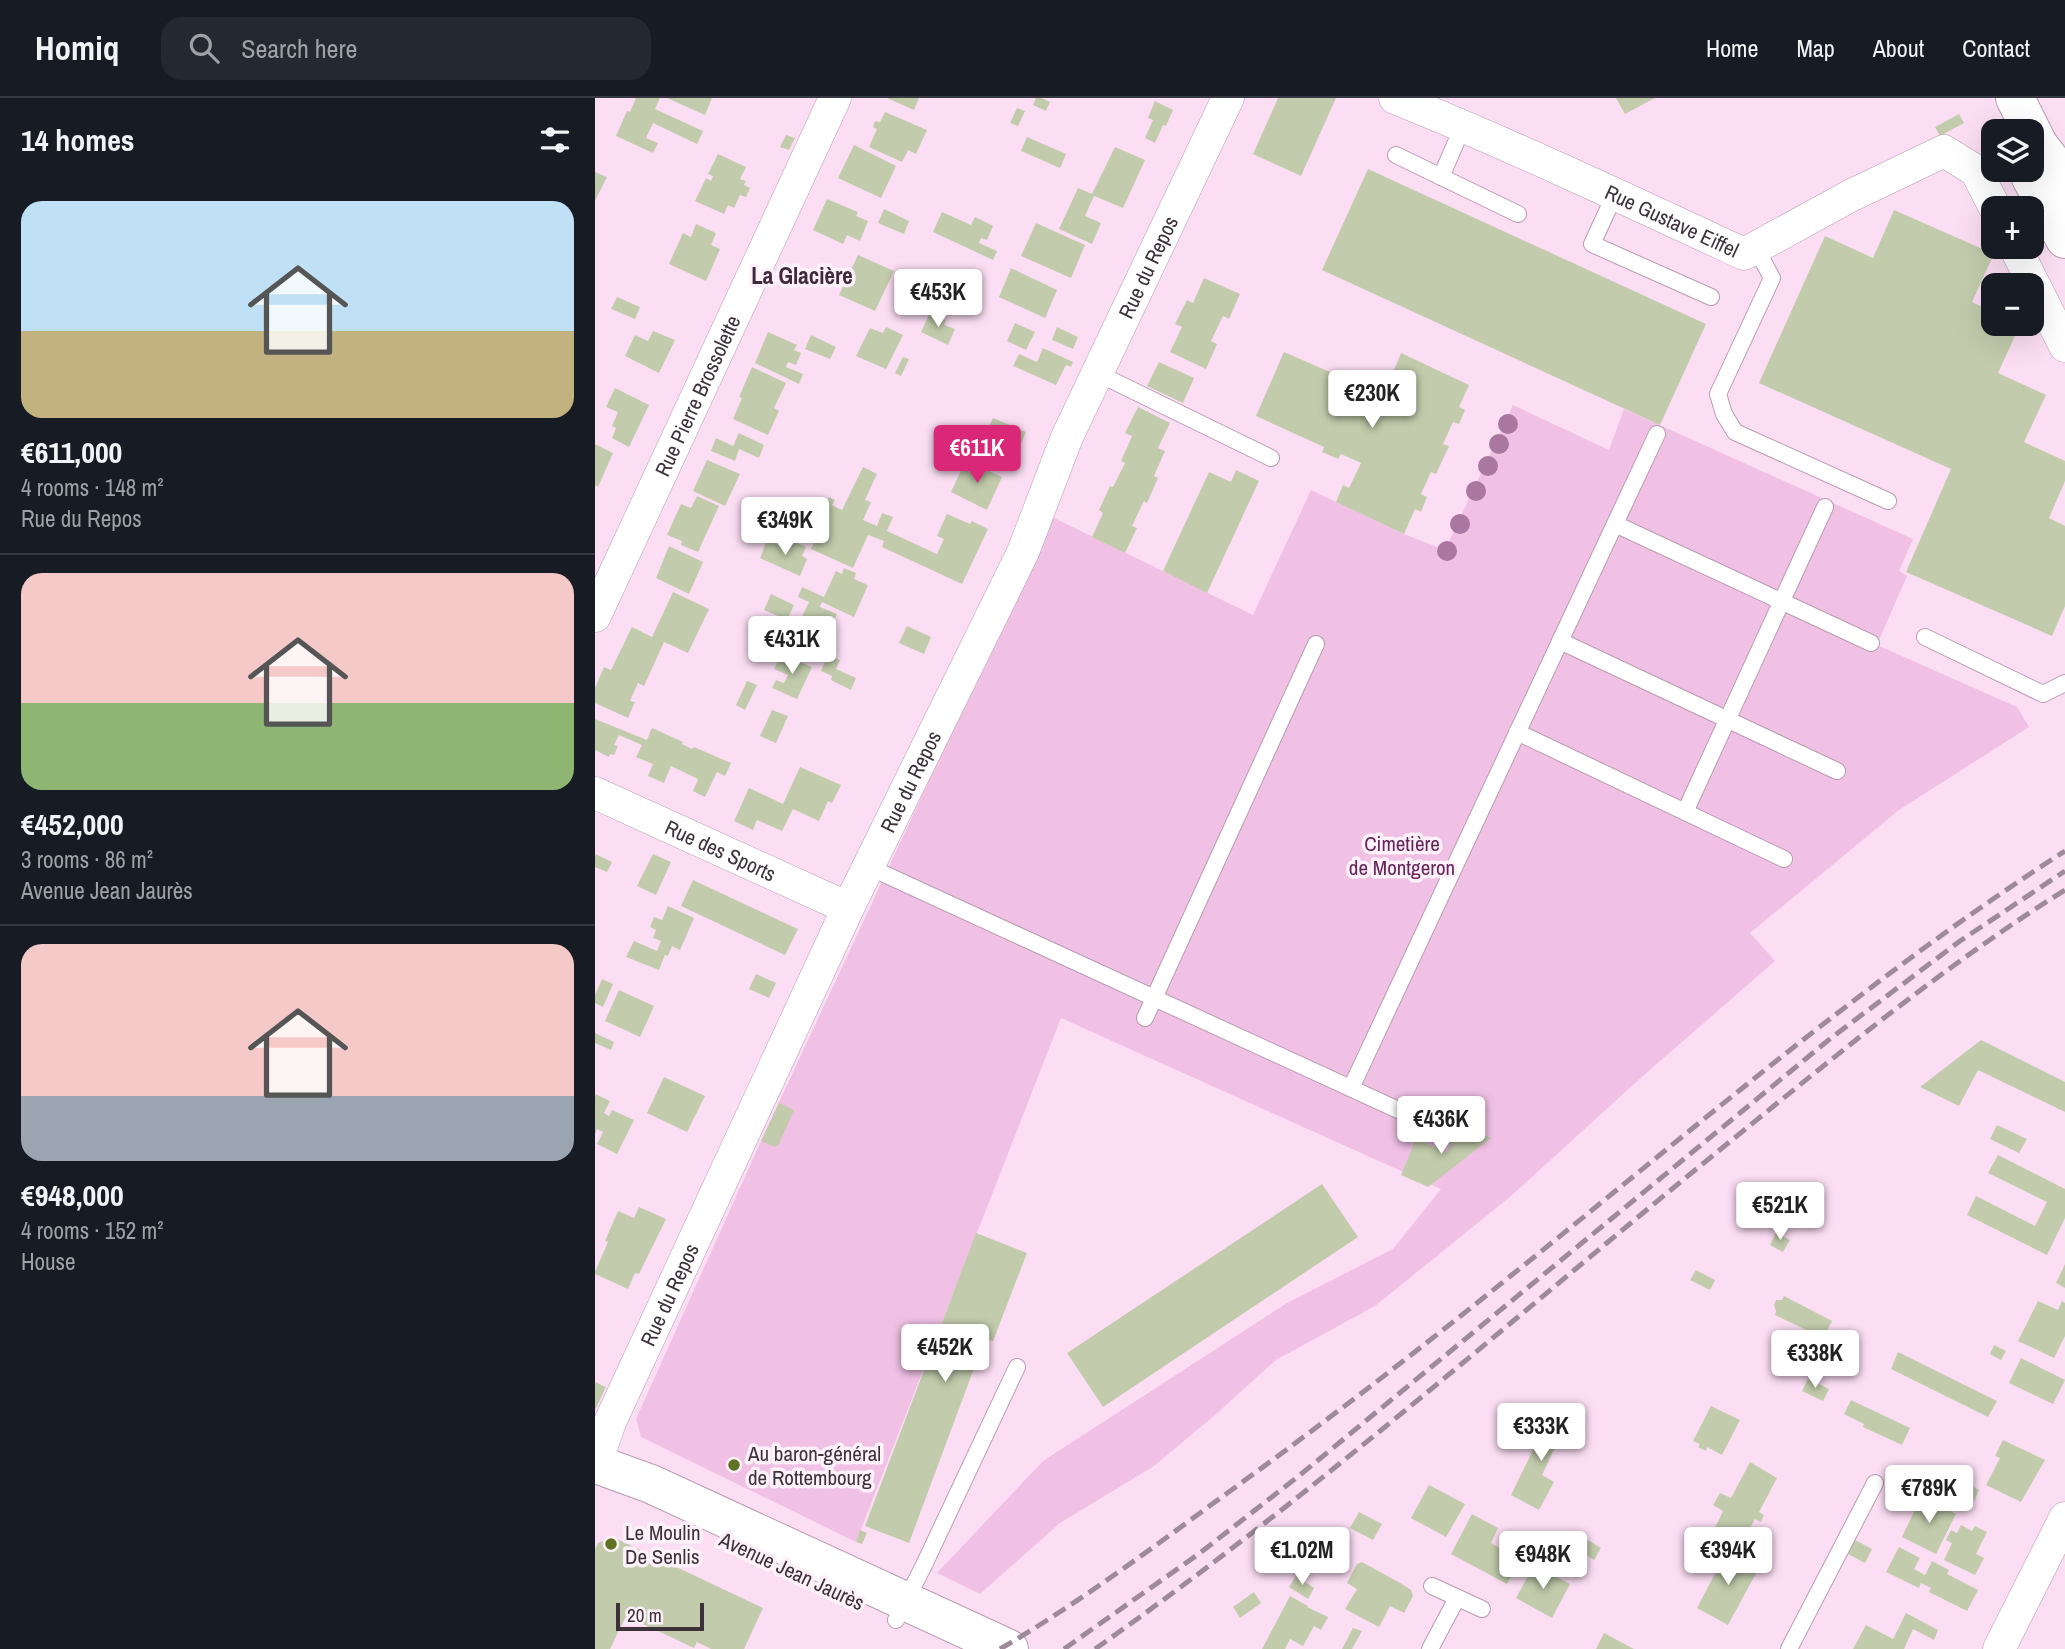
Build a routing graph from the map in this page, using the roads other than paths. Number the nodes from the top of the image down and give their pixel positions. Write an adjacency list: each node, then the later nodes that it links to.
1 (835, 98): 31 (street, Rue Pierre Brossolette)
2 (1228, 98): 24 (street, Rue du Repos)
3 (1395, 98): 8 (street, Rue Gustave Eiffel)
4 (1990, 98): 6 (main road)
5 (2015, 98): 7 (main road)
6 (2004, 119)
7 (2019, 119)
8 (1463, 126): 12 (lane); 15 (street, Rue Gustave Eiffel)
9 (1396, 155): 12 (lane)
10 (2044, 164): 13 (main road)
11 (2044, 173): 17 (main road)
12 (1441, 177): 18 (lane)
13 (2065, 179)
14 (2039, 182): 19 (main road)
15 (1615, 194): 20 (street, Rue Gustave Eiffel); 22 (lane)
16 (1990, 196): 20 (street, Rue Gustave Eiffel)
17 (2065, 198)
18 (1518, 214)
19 (2065, 239)
20 (1756, 248): 27 (lane)
21 (2021, 259): 23 (street)
22 (1711, 297)
23 (2065, 346)
24 (1097, 373): 26 (lane); 43 (street, Rue du Repos)
25 (1657, 434): 29 (lane)
26 (1272, 458)
27 (1888, 501)
28 (1825, 508): 30 (lane)
29 (1615, 524): 30 (lane); 33 (lane)
30 (1782, 602): 34 (lane); 37 (lane)
31 (595, 616)
32 (1925, 637): 36 (lane)
33 (1560, 642): 37 (lane); 38 (lane)
34 (1871, 643)
35 (1316, 645): 45 (lane)
36 (2065, 683)
37 (1727, 720): 39 (lane); 41 (lane)
38 (1517, 733): 41 (lane); 47 (lane)
39 (1837, 771)
40 (595, 793): 44 (street, Rue des Sports)
41 (1685, 812): 42 (lane)
42 (1784, 859)
43 (869, 867): 44 (street, Rue du Repos); 45 (lane)
44 (848, 908): 50 (street, Rue du Repos)
45 (1154, 997): 46 (lane); 47 (lane)
46 (1145, 1018)
47 (1351, 1088): 48 (lane)
48 (1446, 1132)
49 (1017, 1367): 56 (lane)
50 (595, 1465): 56 (main road)
51 (1875, 1483): 60 (lane)
52 (2065, 1518): 61 (street)
53 (1432, 1586): 54 (lane)
54 (1457, 1598): 55 (lane); 59 (lane)
55 (1482, 1609)
56 (900, 1610): 57 (main road); 58 (main road)
57 (958, 1649)
58 (1009, 1649)
59 (1430, 1649)
60 (1789, 1649)
61 (1999, 1649)

